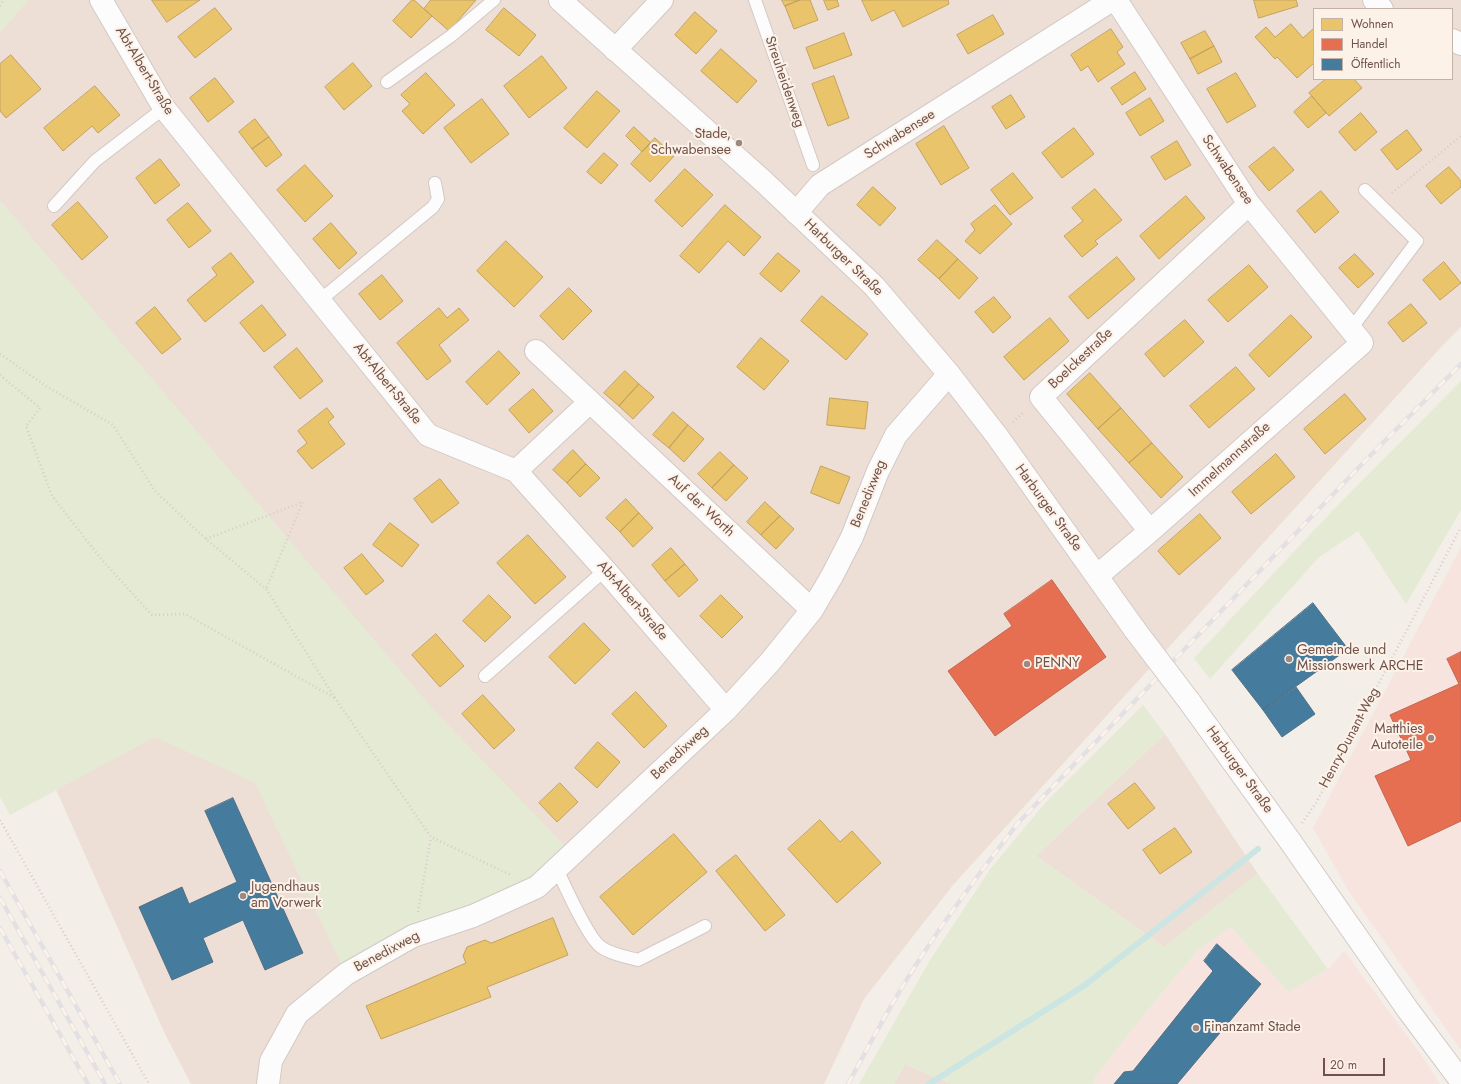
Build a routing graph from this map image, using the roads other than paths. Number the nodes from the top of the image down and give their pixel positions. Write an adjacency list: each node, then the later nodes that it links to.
1 (101, 0): 12 (street, Abt-Albert-Straße)
2 (494, 0): 11 (lane)
3 (560, 0): 10 (street, Harburger Straße)
4 (662, 0): 10 (street)
5 (755, 0): 13 (lane, Streuheidenweg)
6 (1112, 0): 18 (street, Schwabensee)
7 (1116, 0): 16 (street, Schwabensee)
8 (1374, 0): 9 (street)
9 (1381, 8)
10 (615, 50): 18 (street, Harburger Straße)
11 (388, 82)
12 (164, 108): 17 (lane); 19 (street, Abt-Albert-Straße)
13 (813, 165)
14 (435, 183): 19 (lane)
15 (1366, 190): 20 (lane)
16 (1249, 204): 20 (street, Schwabensee); 25 (street, Boelckestraße)
17 (54, 206)
18 (796, 213): 22 (street, Harburger Straße)
19 (319, 301): 24 (street, Abt-Albert-Straße)
20 (1357, 336): 25 (street, Immelmannstraße)
21 (536, 351): 23 (street, Auf der Worth)
22 (949, 374): 27 (street, Harburger Straße); 28 (street, Benedixweg)
23 (590, 402): 24 (street); 28 (street, Auf der Worth)
24 (516, 471): 26 (street, Abt-Albert-Straße)
25 (1150, 531): 27 (street, Immelmannstraße)
26 (605, 570): 29 (lane); 30 (street, Abt-Albert-Straße)
27 (1097, 576): 33 (street, Harburger Straße, bridge)
28 (812, 610): 30 (street, Benedixweg)
29 (485, 676)
30 (726, 710): 31 (street, Benedixweg)
31 (557, 869): 32 (lane); 34 (street, Benedixweg)
32 (705, 926)
33 (1461, 1081)
34 (268, 1084)

